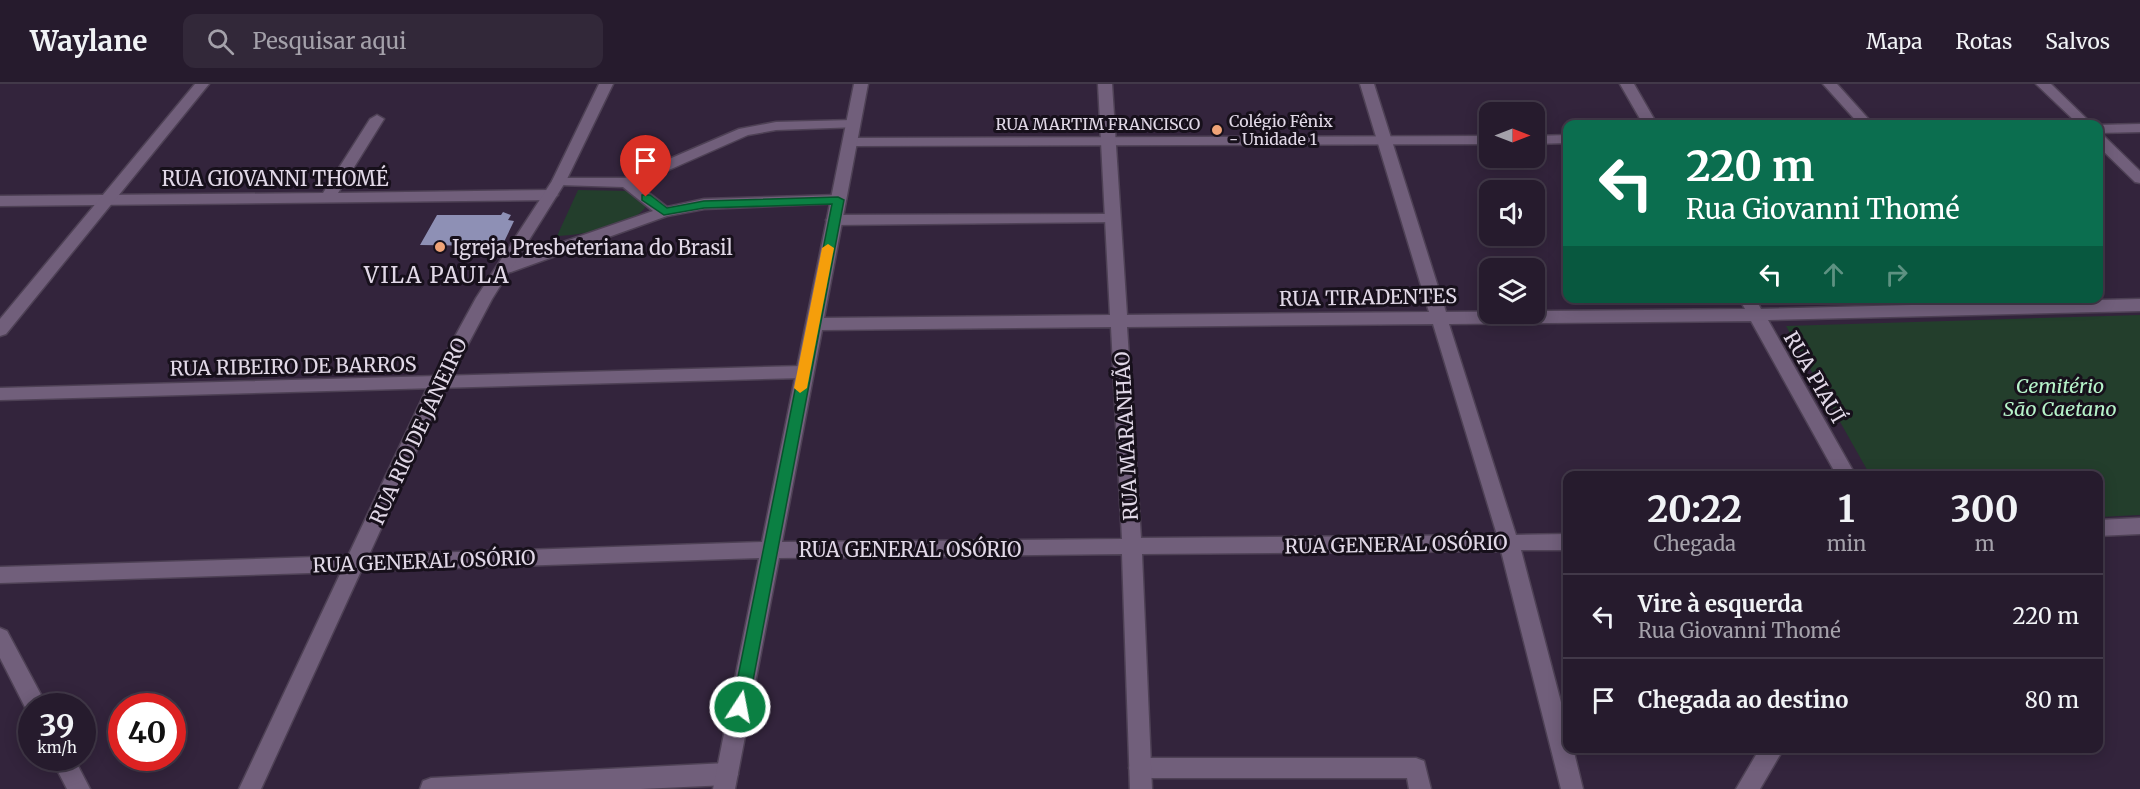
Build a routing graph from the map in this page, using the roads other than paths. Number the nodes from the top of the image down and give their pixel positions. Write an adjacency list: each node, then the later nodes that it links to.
1 (202, 84): 30 (street)
2 (606, 84): 24 (street, RUA RIO DE JANEIRO)
3 (861, 84): 13 (street)
4 (1105, 84): 21 (street, RUA MARANHÃO)
5 (1366, 84): 19 (street)
6 (1627, 84): 10 (street)
7 (1830, 84): 11 (street)
8 (2043, 84): 12 (street)
9 (377, 119): 27 (street)
10 (1648, 120)
11 (1862, 120)
12 (2081, 120)
13 (853, 124): 20 (street); 25 (street)
14 (2140, 128): 15 (street)
15 (2103, 129)
16 (1563, 139): 18 (street)
17 (1479, 140): 19 (street, RUA MARTIM FRANCISCO)
18 (1545, 140)
19 (1384, 141): 21 (street, RUA MARTIM FRANCISCO); 38 (street)
20 (850, 142): 21 (street, RUA MARTIM FRANCISCO); 29 (street)
21 (1109, 143): 32 (street, RUA MARANHÃO)
22 (2103, 143): 23 (street)
23 (2140, 178)
24 (559, 181): 25 (street); 26 (street, RUA RIO DE JANEIRO)
25 (627, 183): 31 (street)
26 (551, 195): 27 (street, RUA GIOVANNI THOMÉ); 34 (street, RUA RIO DE JANEIRO)
27 (327, 199): 30 (street, RUA GIOVANNI THOMÉ)
28 (1, 200): 30 (street, RUA GIOVANNI THOMÉ)
29 (838, 200): 31 (street); 33 (street)
30 (107, 201): 41 (street)
31 (664, 212): 34 (street)
32 (1111, 219): 33 (street); 39 (street, RUA MARANHÃO)
33 (834, 220): 40 (street)
34 (505, 267): 43 (street, RUA RIO DE JANEIRO)
35 (1750, 303): 37 (street, RUA PIAUÍ)
36 (2140, 306): 37 (street, RUA TIRADENTES)
37 (1756, 315): 38 (street, RUA TIRADENTES); 45 (street, RUA PIAUÍ)
38 (1438, 316): 39 (street, RUA TIRADENTES); 49 (street)
39 (1120, 321): 40 (street, RUA TIRADENTES); 50 (street, RUA MARANHÃO)
40 (813, 324): 42 (street)
41 (0, 329)
42 (803, 372): 43 (street, RUA RIBEIRO DE BARROS); 51 (street)
43 (438, 384): 44 (street, RUA RIBEIRO DE BARROS); 52 (street, RUA RIO DE JANEIRO)
44 (0, 394)
45 (1844, 471)
46 (2140, 526): 47 (street)
47 (2103, 528)
48 (1563, 542): 49 (street, RUA GENERAL OSÓRIO)
49 (1509, 543): 50 (street, RUA GENERAL OSÓRIO); 64 (street)
50 (1132, 548): 51 (street, RUA GENERAL OSÓRIO); 58 (street, RUA MARANHÃO)
51 (770, 550): 52 (street, RUA GENERAL OSÓRIO); 59 (street)
52 (355, 564): 53 (street, RUA GENERAL OSÓRIO); 61 (street, RUA RIO DE JANEIRO)
53 (0, 575)
54 (0, 637): 55 (street)
55 (29, 693)
56 (1770, 753): 65 (street)
57 (69, 771): 60 (street)
58 (1141, 779): 63 (street)
59 (725, 782): 62 (street)
60 (79, 789)
61 (250, 789)
62 (431, 789)
63 (1420, 789)
64 (1572, 789)
65 (1747, 789)

